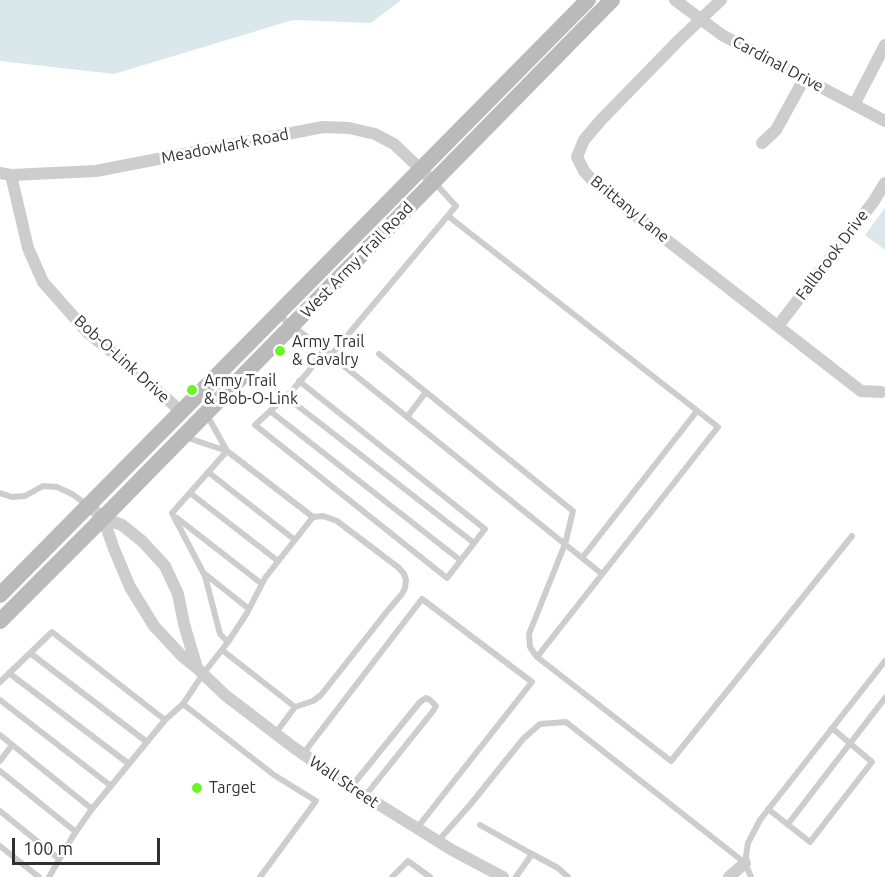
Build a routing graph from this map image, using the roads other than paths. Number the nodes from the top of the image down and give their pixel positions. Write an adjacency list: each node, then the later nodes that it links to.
1 (588, 0): 12 (main road, West Army Trail Road)
2 (612, 0): 12 (main road, West Army Trail Road)
3 (675, 0): 5 (street, Cardinal Drive)
4 (721, 0): 5 (street)
5 (701, 20): 7 (street, Cardinal Drive); 17 (street, Brittany Lane)
6 (885, 45): 8 (street)
7 (804, 79): 8 (street, Cardinal Drive); 10 (street)
8 (854, 105): 9 (street, Cardinal Drive)
9 (885, 122)
10 (762, 143)
11 (5, 174): 12 (street, Meadowlark Road); 27 (street, Bob-O-Link Drive)
12 (427, 175): 14 (lane); 15 (main road, West Army Trail Road); 16 (main road, West Army Trail Road)
13 (885, 183): 17 (street, Fallbrook Drive)
14 (448, 216): 20 (lane); 26 (lane)
15 (278, 315): 16 (lane); 27 (main road, West Army Trail Road)
16 (292, 326): 18 (lane); 28 (main road, West Army Trail Road)
17 (778, 326): 22 (street)
18 (324, 350): 20 (lane); 21 (lane)
19 (379, 354): 23 (lane)
20 (331, 356): 29 (lane)
21 (300, 381): 24 (lane); 41 (lane)
22 (881, 392)
23 (426, 393): 29 (lane); 42 (lane)
24 (285, 396): 25 (lane); 41 (lane)
25 (270, 411): 44 (lane); 44 (lane)
26 (697, 411): 43 (lane); 47 (lane)
27 (182, 412): 35 (main road, West Army Trail Road)
28 (206, 414): 30 (main road, West Army Trail Road); 31 (lane)
29 (407, 417): 42 (lane)
30 (184, 436): 31 (lane); 38 (main road, West Army Trail Road)
31 (227, 451): 32 (lane); 37 (lane)
32 (208, 472): 34 (lane); 40 (lane)
33 (0, 493): 35 (lane)
34 (190, 493): 36 (lane); 45 (lane)
35 (89, 506): 38 (street, Wall Street); 49 (main road, West Army Trail Road)
36 (174, 516): 46 (lane); 48 (lane)
37 (313, 517): 40 (lane); 64 (lane)
38 (104, 518): 51 (main road, West Army Trail Road); 58 (street, Wall Street); 58 (street, Wall Street)
39 (852, 536): 55 (lane)
40 (295, 540): 45 (lane)
41 (474, 543): 44 (lane)
42 (565, 544): 43 (lane); 55 (lane)
43 (582, 558): 47 (lane)
44 (460, 560)
45 (278, 561): 48 (lane)
46 (205, 574): 50 (lane); 52 (lane)
47 (602, 574): 55 (lane)
48 (262, 584): 50 (lane)
49 (0, 595)
50 (249, 609): 52 (lane)
51 (0, 621)
52 (228, 642): 53 (lane)
53 (222, 650): 58 (lane); 64 (lane)
54 (30, 653): 59 (lane); 65 (lane); 71 (lane)
55 (537, 657)
56 (885, 661): 57 (lane)
57 (883, 669): 66 (lane)
58 (200, 671): 63 (lane); 68 (street, Wall Street)
59 (9, 674): 60 (lane); 76 (lane)
60 (0, 682)
61 (885, 698): 72 (lane)
62 (0, 700): 78 (lane)
63 (183, 704): 65 (lane); 95 (lane)
64 (295, 707): 68 (lane)
65 (165, 720): 71 (lane)
66 (832, 728): 72 (lane); 82 (lane)
67 (398, 729): 70 (lane); 70 (lane); 79 (lane)
68 (275, 734): 74 (street, Wall Street)
69 (0, 735): 73 (lane)
70 (411, 738): 80 (lane)
71 (147, 742): 76 (lane)
72 (850, 744): 84 (lane); 84 (lane)
73 (12, 745): 75 (lane); 81 (lane)
74 (303, 754): 79 (street, Wall Street); 86 (lane)
75 (0, 761)
76 (129, 764): 78 (lane)
77 (0, 771): 87 (lane)
78 (111, 786): 81 (lane)
79 (351, 787): 80 (street, Wall Street)
80 (365, 796): 86 (street, Wall Street)
81 (92, 808): 87 (lane)
82 (768, 809): 84 (lane); 92 (lane)
83 (0, 811): 91 (lane)
84 (788, 824)
85 (480, 825): 90 (lane)
86 (417, 829): 88 (street, Wall Street)
87 (76, 832): 91 (lane)
88 (438, 841): 92 (lane); 98 (street, Wall Street)
89 (0, 846): 93 (lane)
90 (532, 854): 99 (lane); 100 (lane)
91 (59, 859): 94 (lane)
92 (745, 863): 101 (street); 102 (lane)
93 (39, 877)
94 (49, 877)
95 (260, 877)
96 (392, 877): 97 (lane)
97 (430, 877)
98 (503, 877)
99 (516, 877)
100 (568, 877)
101 (729, 877)
102 (751, 877)

